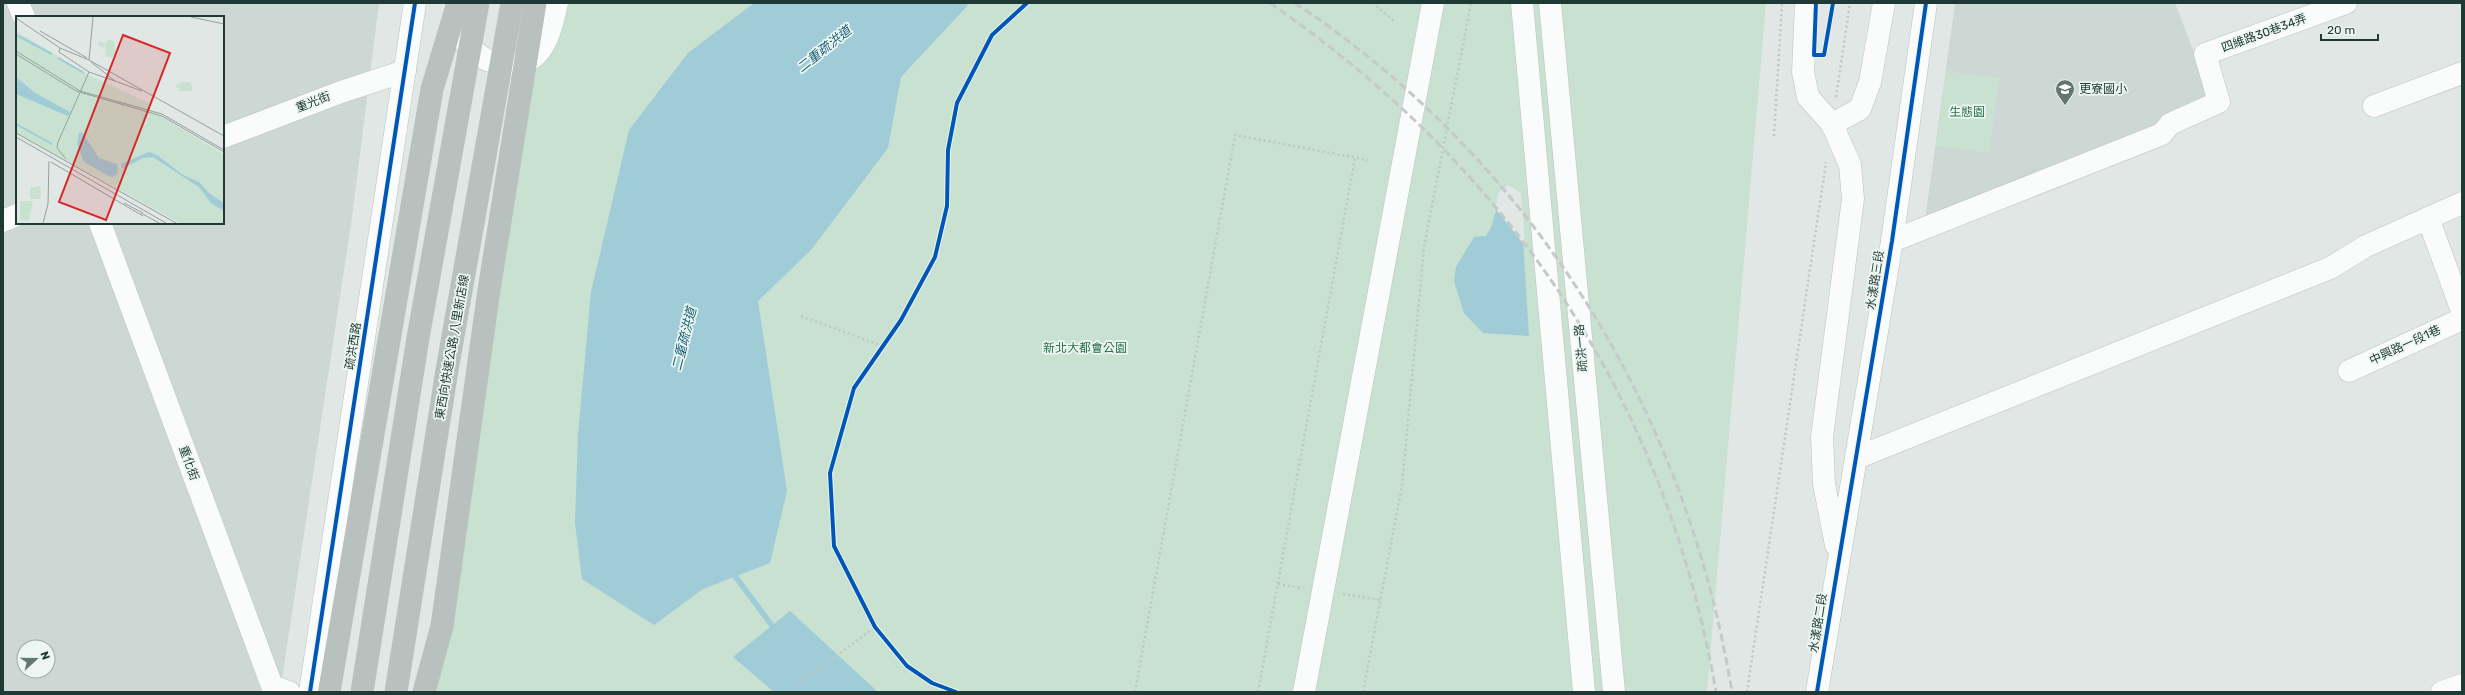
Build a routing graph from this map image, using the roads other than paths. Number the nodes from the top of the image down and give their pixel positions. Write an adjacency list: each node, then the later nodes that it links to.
1 (18, 3): 16 (street)
2 (415, 3): 17 (street, 疏洪西路)
3 (458, 3): 38 (highway)
4 (470, 3): 8 (street)
5 (478, 3): 39 (highway, bridge)
6 (512, 3): 40 (highway, 東西向快速公路 八里新店線, bridge)
7 (536, 3): 33 (highway, bridge)
8 (557, 3)
9 (1433, 3): 43 (street)
10 (1522, 3): 44 (street)
11 (1550, 3): 45 (street, 疏洪一路)
12 (1806, 3): 20 (street)
13 (1884, 3): 20 (street)
14 (1926, 3): 27 (street, 水漾路三段)
15 (2346, 3): 27 (street, 四維路30巷34弄)
16 (24, 16)
17 (405, 72): 21 (street, 重光街); 37 (street, 疏洪西路)
18 (2462, 73): 19 (street)
19 (2374, 106)
20 (1834, 114): 32 (street)
21 (224, 136)
22 (2462, 203): 24 (street)
23 (16, 215): 25 (street)
24 (2428, 218): 28 (street); 31 (street)
25 (3, 220)
26 (100, 224): 36 (street, 重化街)
27 (1892, 241): 31 (street, 水漾路三段)
28 (2462, 311)
29 (2462, 319): 30 (street, 中興路一段1巷)
30 (2348, 371)
31 (1856, 458): 32 (street, 水漾路三段)
32 (1838, 560): 35 (street, 水漾路二段)
33 (442, 626): 41 (highway); 42 (highway)
34 (2462, 684): 46 (street)
35 (1817, 691)
36 (289, 692)
37 (310, 692)
38 (329, 692)
39 (362, 692)
40 (396, 692)
41 (424, 692)
42 (432, 692)
43 (1304, 692)
44 (1584, 692)
45 (1614, 692)
46 (2442, 692)

